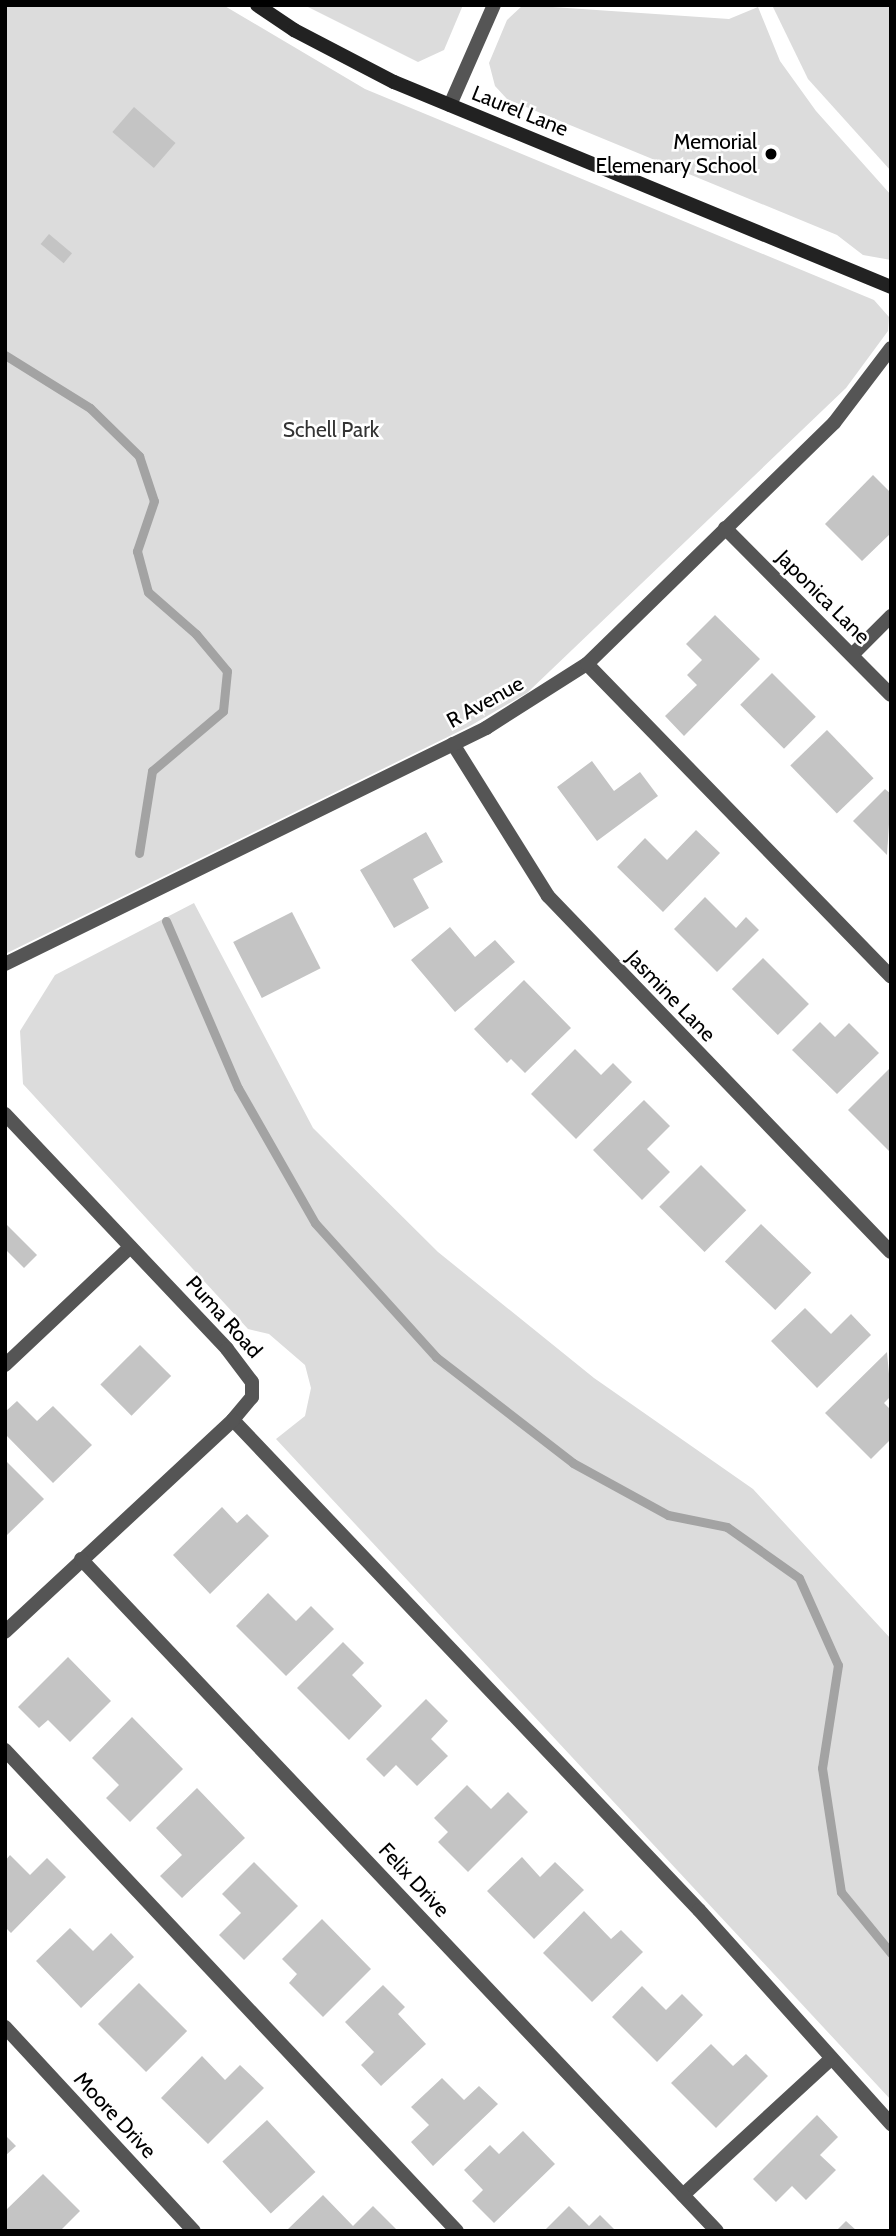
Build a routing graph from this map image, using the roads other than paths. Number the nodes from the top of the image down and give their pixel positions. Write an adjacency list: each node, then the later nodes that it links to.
1 (257, 5): 3 (street, Laurel Lane)
2 (494, 5): 3 (street)
3 (450, 105): 4 (street, Laurel Lane)
4 (891, 287)
5 (891, 348): 6 (street, R Avenue)
6 (725, 528): 8 (street, Japonica Lane); 9 (street, R Avenue)
7 (891, 616): 8 (street)
8 (852, 655): 10 (street, Japonica Lane)
9 (587, 664): 11 (street, R Avenue); 13 (street)
10 (891, 695)
11 (453, 744): 12 (street, R Avenue); 16 (street, Jasmine Lane)
12 (5, 964)
13 (891, 977)
14 (5, 1114): 15 (street, Puma Road)
15 (130, 1247): 17 (street); 18 (street, Puma Road)
16 (891, 1252)
17 (5, 1365)
18 (233, 1420): 19 (street, Puma Road); 23 (street)
19 (81, 1559): 20 (street, Puma Road); 25 (street, Felix Drive)
20 (5, 1632)
21 (5, 1750): 27 (street)
22 (5, 2027): 26 (street, Moore Drive)
23 (831, 2059): 24 (street); 25 (street)
24 (891, 2124)
25 (683, 2195): 28 (street, Felix Drive)
26 (194, 2231)
27 (457, 2231)
28 (717, 2231)

